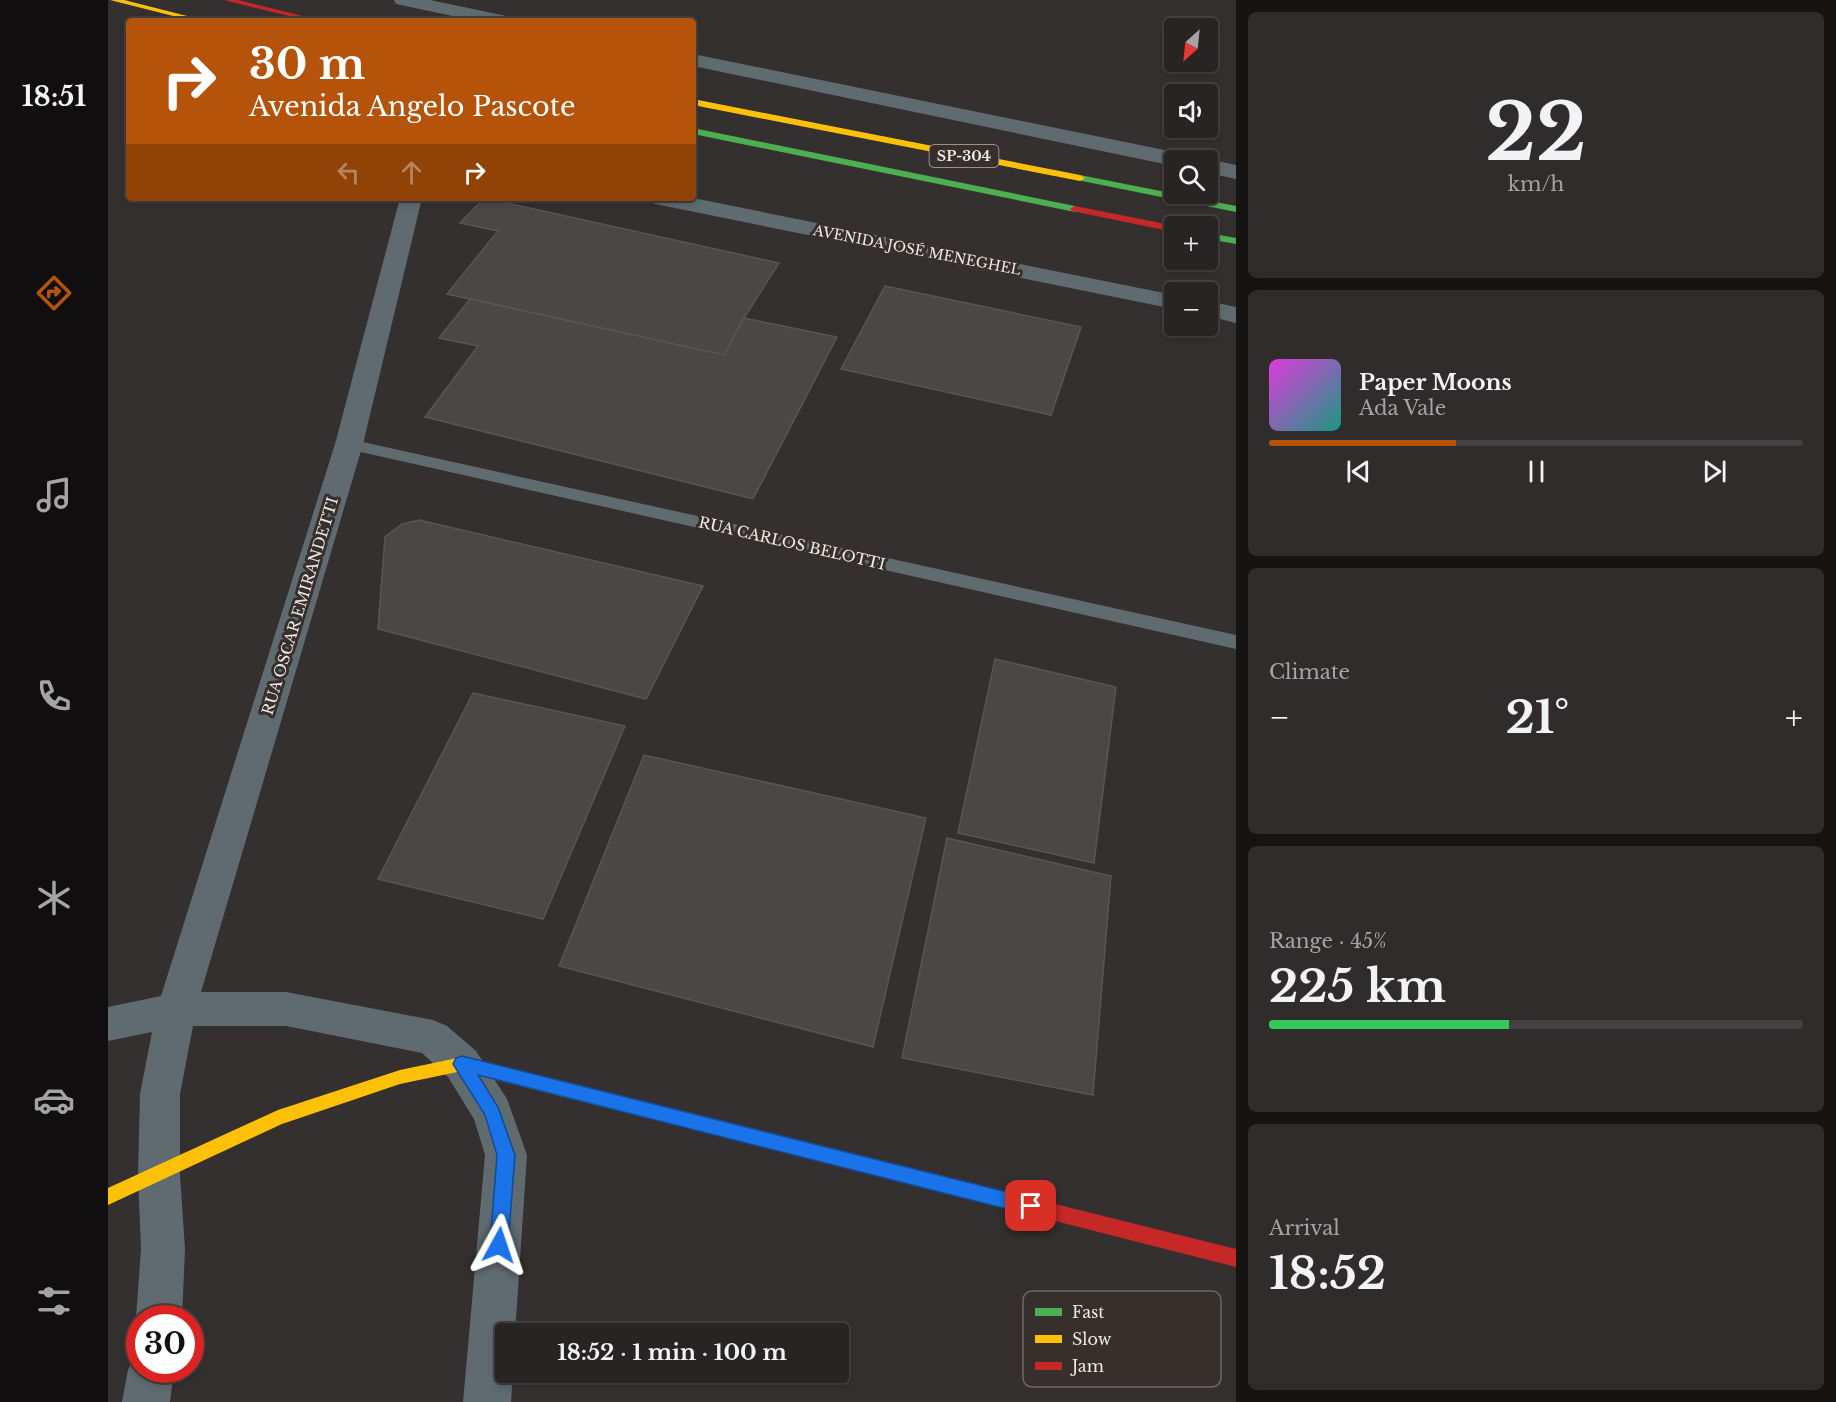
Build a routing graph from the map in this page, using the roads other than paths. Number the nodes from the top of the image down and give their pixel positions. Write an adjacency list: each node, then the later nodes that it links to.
1 (114, 0): 4 (main road)
2 (228, 0): 5 (main road)
3 (403, 0): 6 (street)
4 (191, 18)
5 (306, 18)
6 (490, 18)
7 (696, 61): 10 (street)
8 (696, 103): 15 (main road, SP-304)
9 (696, 132): 16 (main road, SP-304)
10 (1164, 157)
11 (1218, 168): 12 (street)
12 (1236, 172)
13 (410, 201): 22 (street, RUA OSCAR EMIRANDETTI)
14 (675, 201): 19 (street, AVENIDA JOSÉ MENEGHEL)
15 (1236, 209)
16 (1164, 227)
17 (1218, 238): 18 (main road)
18 (1236, 241)
19 (1164, 300)
20 (1218, 311): 21 (street)
21 (1236, 315)
22 (349, 444): 23 (lane, RUA CARLOS BELOTTI); 24 (street, RUA OSCAR EMIRANDETTI)
23 (1236, 642)
24 (176, 1010): 25 (street); 26 (street); 27 (street, RUA OSCAR EMIRANDETTI)
25 (108, 1024)
26 (462, 1064): 27 (main road); 29 (main road); 33 (street)
27 (159, 1175): 28 (main road); 30 (street, RUA OSCAR EMIRANDETTI)
28 (108, 1197)
29 (1236, 1258)
30 (160, 1305)
31 (150, 1383): 32 (street)
32 (146, 1402)
33 (487, 1402)

